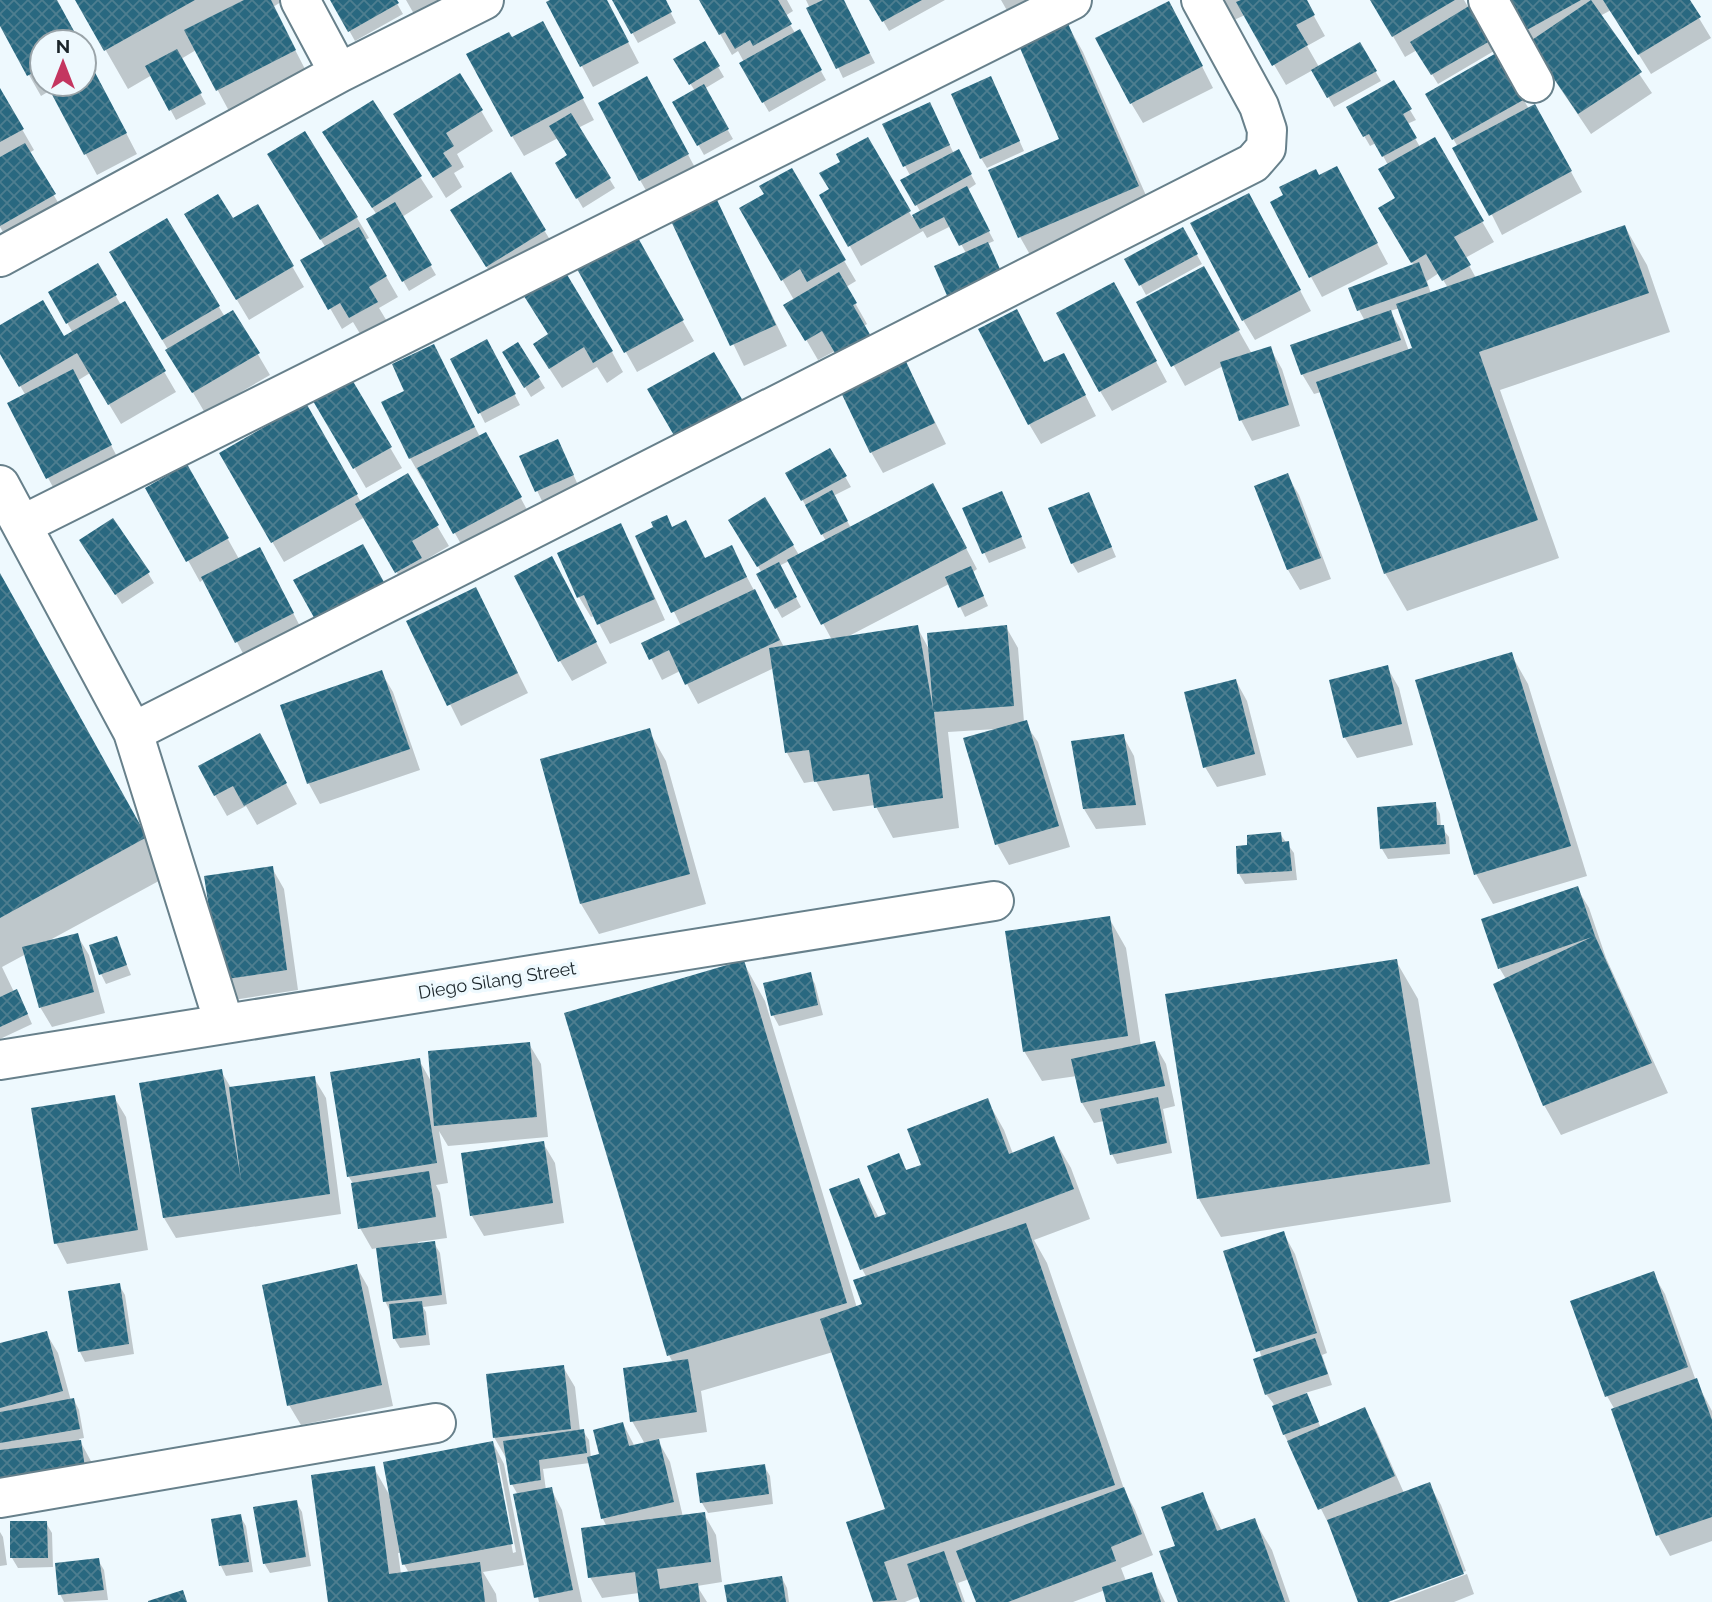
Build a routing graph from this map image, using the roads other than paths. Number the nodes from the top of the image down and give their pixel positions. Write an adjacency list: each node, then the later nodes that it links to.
1 (300, 0): 6 (street)
2 (484, 0): 6 (street)
3 (1072, 0): 10 (street)
4 (1201, 0): 11 (street)
5 (1488, 0): 7 (street)
6 (339, 73): 8 (street)
7 (1534, 83)
8 (0, 257)
9 (0, 485): 10 (street)
10 (22, 525): 11 (street)
11 (134, 732): 13 (street)
12 (994, 901): 13 (street, Diego Silang Street)
13 (224, 1024): 14 (street, Diego Silang Street)
14 (0, 1060)
15 (436, 1423): 16 (street)
16 (0, 1498)

